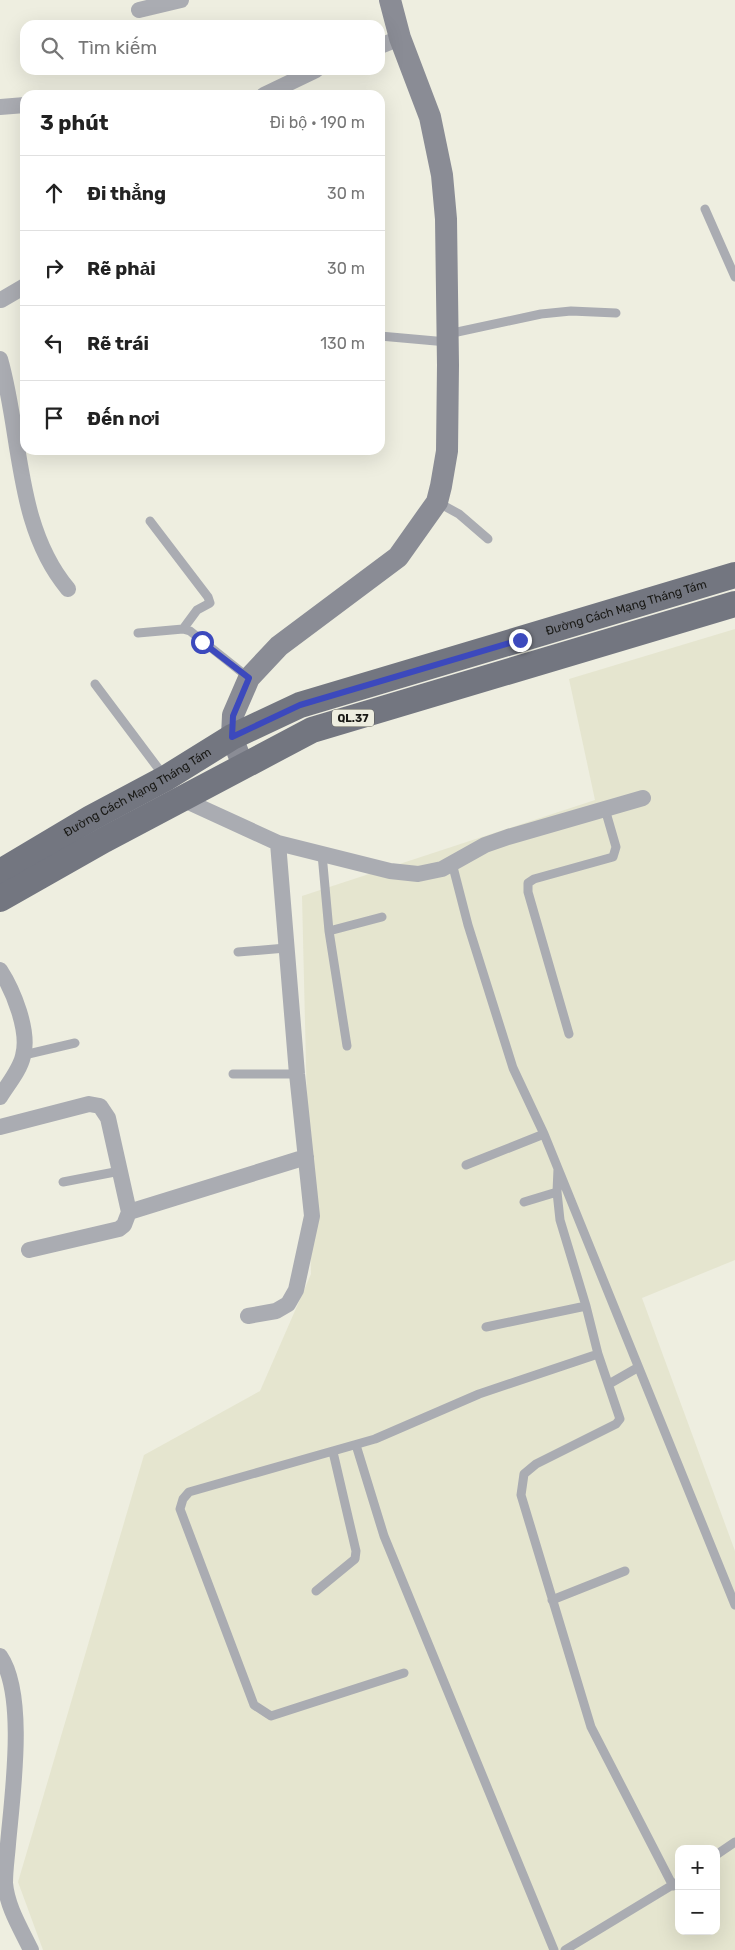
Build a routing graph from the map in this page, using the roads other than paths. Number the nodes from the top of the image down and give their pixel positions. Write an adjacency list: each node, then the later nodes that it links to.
1 (181, 0): 3 (street)
2 (390, 0): 4 (main road)
3 (139, 10)
4 (390, 42): 15 (main road)
5 (307, 75): 6 (street)
6 (278, 90)
7 (20, 106): 8 (street)
8 (0, 107)
9 (705, 209): 10 (lane)
10 (735, 277)
11 (20, 289): 12 (street)
12 (0, 300)
13 (616, 313): 15 (lane)
14 (385, 336): 15 (lane)
15 (448, 338): 17 (main road)
16 (0, 359): 21 (street)
17 (437, 502): 19 (lane); 25 (main road)
18 (150, 521): 23 (lane)
19 (488, 539)
20 (735, 576): 27 (main road, Đường Cách Mạng Tháng Tám / QL.37)
21 (68, 589)
22 (735, 604): 28 (main road, Đường Cách Mạng Tháng Tám / QL.37)
23 (183, 628): 24 (lane); 25 (lane)
24 (138, 633)
25 (249, 678): 27 (main road)
26 (96, 684): 29 (lane)
27 (232, 737): 28 (main road); 29 (main road, Đường Cách Mạng Tháng Tám / QL.37)
28 (243, 766): 31 (main road, Đường Cách Mạng Tháng Tám / QL.37)
29 (166, 778): 36 (main road, Đường Cách Mạng Tháng Tám / QL.37)
30 (643, 798): 32 (street)
31 (182, 799): 33 (street); 37 (main road, Đường Cách Mạng Tháng Tám / QL.37)
32 (605, 809): 35 (street); 43 (lane)
33 (278, 843): 34 (street); 40 (street)
34 (322, 854): 35 (street); 39 (lane)
35 (452, 863): 51 (lane)
36 (0, 872)
37 (0, 899)
38 (382, 917): 39 (lane)
39 (329, 932): 45 (lane)
40 (286, 948): 41 (lane); 48 (street)
41 (238, 952)
42 (0, 970): 46 (street)
43 (569, 1034)
44 (75, 1043): 46 (lane)
45 (347, 1046)
46 (24, 1055): 49 (street)
47 (234, 1074): 48 (lane)
48 (297, 1074): 52 (street)
49 (0, 1097)
50 (0, 1126): 55 (street)
51 (544, 1134): 53 (lane); 54 (lane)
52 (306, 1157): 59 (street); 62 (street)
53 (466, 1165)
54 (558, 1169): 57 (lane); 65 (lane)
55 (120, 1171): 56 (lane); 59 (street)
56 (63, 1182)
57 (557, 1192): 58 (lane); 61 (lane)
58 (524, 1202)
59 (129, 1212): 60 (street)
60 (29, 1250)
61 (586, 1306): 63 (lane); 64 (lane)
62 (248, 1316)
63 (486, 1327)
64 (598, 1354): 66 (lane); 67 (lane)
65 (637, 1368): 66 (lane); 72 (lane)
66 (609, 1384): 71 (lane)
67 (356, 1445): 68 (lane); 81 (lane)
68 (333, 1452): 70 (lane); 74 (lane)
69 (625, 1571): 71 (lane)
70 (316, 1590)
71 (552, 1600): 77 (lane)
72 (735, 1605)
73 (0, 1656): 78 (street)
74 (404, 1672)
75 (735, 1842): 76 (lane)
76 (720, 1852)
77 (675, 1882)
78 (3, 1883): 80 (street)
79 (675, 1885): 82 (lane)
80 (31, 1950)
81 (554, 1950)
82 (565, 1950)

